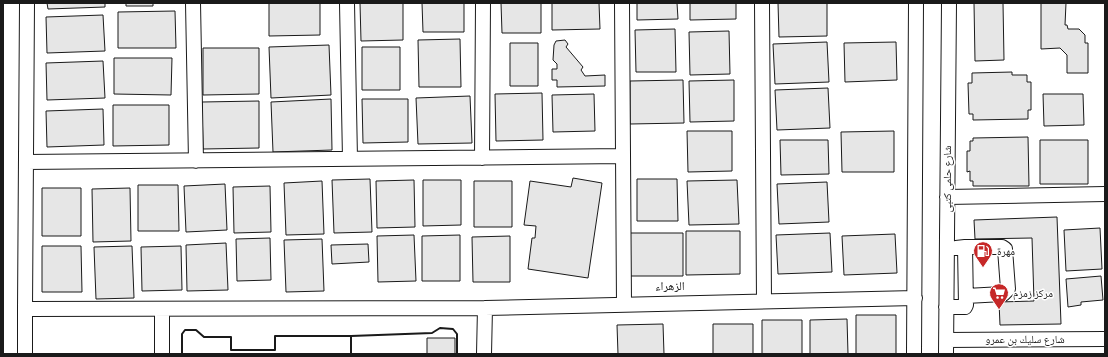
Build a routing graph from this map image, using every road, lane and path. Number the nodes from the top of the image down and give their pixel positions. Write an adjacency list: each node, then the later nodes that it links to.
1 (27, 3): 13 (street)
2 (193, 3): 12 (street)
3 (347, 3): 11 (street)
4 (483, 3): 10 (street)
5 (622, 3): 9 (street)
6 (762, 3): 22 (street)
7 (916, 3): 21 (street)
8 (949, 3): 15 (street, شارع حلمى كتبى)
9 (623, 156): 10 (street); 23 (street)
10 (482, 158): 11 (street)
11 (350, 159): 12 (street)
12 (196, 161): 13 (street)
13 (26, 162): 26 (street)
14 (1105, 194): 15 (street)
15 (947, 198): 16 (street, شارع حلمى كتبى)
16 (947, 248): 17 (street); 19 (street, شارع حلمى كتبى)
17 (965, 248): 18 (street); 20 (street)
18 (966, 276): 19 (street); 20 (street)
19 (946, 277): 24 (street, شارع حلمى كتبى)
20 (966, 296): 24 (street)
21 (914, 298): 22 (street); 33 (street)
22 (764, 301): 23 (street)
23 (624, 304): 25 (street)
24 (946, 307): 29 (street, شارع حلمى كتبى)
25 (485, 308): 27 (street); 32 (street)
26 (25, 309): 27 (street); 30 (street)
27 (162, 309): 31 (street)
28 (1105, 339): 29 (street, شارع سليك بن عمرو)
29 (946, 340): 34 (street, شارع حلمى كتبى)
30 (25, 354)
31 (162, 354)
32 (484, 354)
33 (914, 354)
34 (946, 354)

